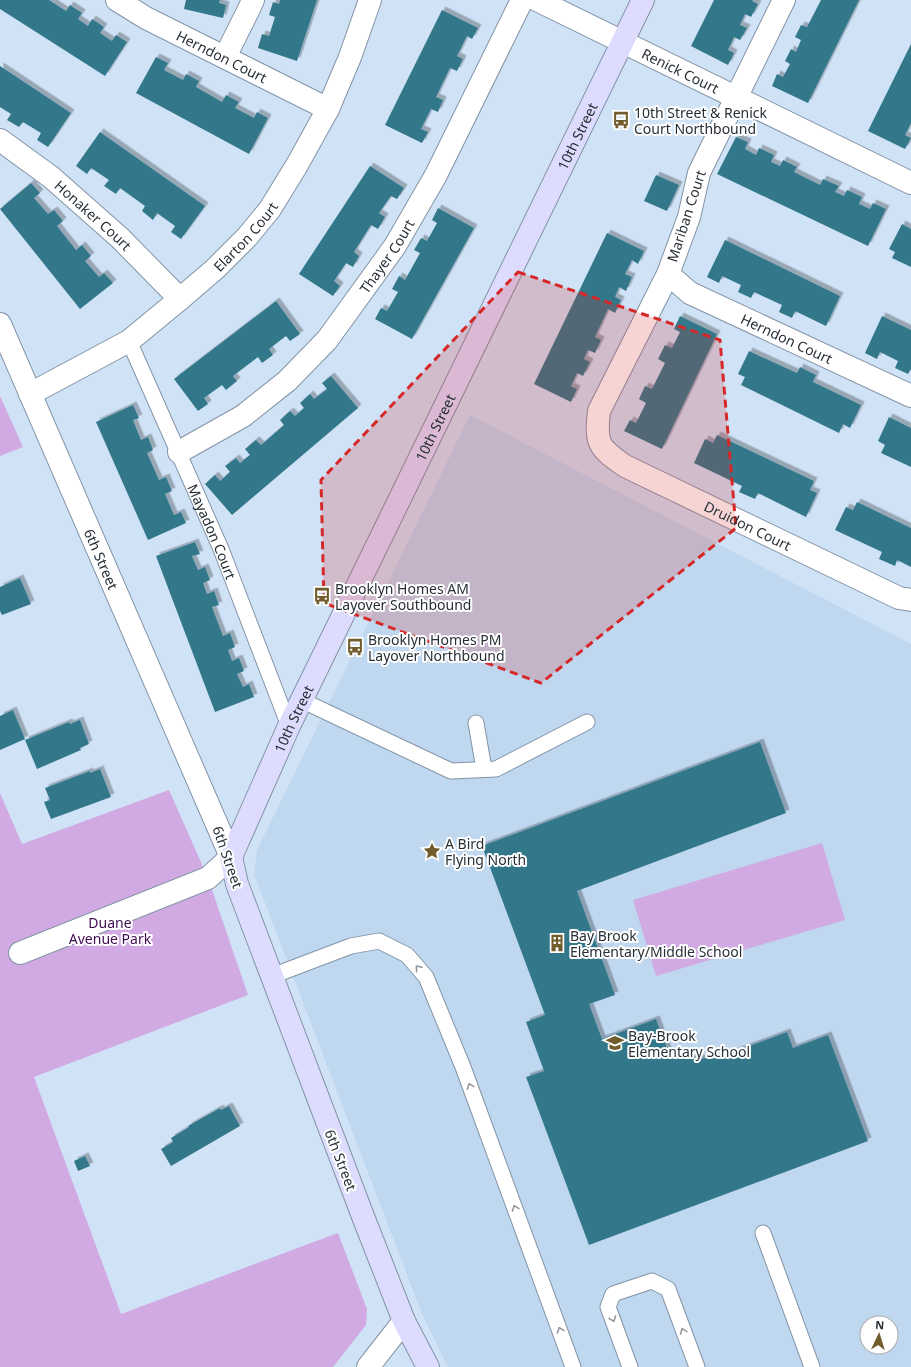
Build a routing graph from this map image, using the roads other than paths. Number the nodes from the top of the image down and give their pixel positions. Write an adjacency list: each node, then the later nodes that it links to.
1 (117, 0): 9 (street, Herndon Court)
2 (253, 0): 9 (street)
3 (370, 0): 11 (street, Elarton Court)
4 (522, 0): 21 (street, Thayer Court)
5 (537, 0): 8 (street, Renick Court)
6 (643, 0): 8 (street, 10th Street)
7 (784, 0): 10 (street, Mariban Court)
8 (623, 42): 10 (street, Renick Court); 23 (street, 10th Street)
9 (225, 57): 11 (street, Herndon Court)
10 (736, 97): 13 (street, Renick Court); 14 (street, Mariban Court)
11 (328, 109): 15 (street, Elarton Court)
12 (0, 140): 15 (street, Honaker Court)
13 (911, 183)
14 (668, 274): 19 (street, Herndon Court); 20 (street, Mariban Court)
15 (180, 299): 17 (street, Elarton Court)
16 (0, 324): 18 (street, 6th Street)
17 (129, 341): 18 (street, Elarton Court); 21 (lane, Mayadon Court)
18 (30, 394): 28 (street, 6th Street)
19 (911, 396)
20 (598, 434): 22 (street, Druidon Court)
21 (179, 452): 26 (lane, Mayadon Court)
22 (911, 600)
23 (301, 700): 26 (street, 10th Street); 27 (lane)
24 (587, 722): 27 (lane)
25 (476, 723): 27 (lane)
26 (289, 726): 28 (street, 10th Street)
27 (484, 769)
28 (231, 857): 29 (street); 30 (street, 6th Street)
29 (20, 953)
30 (272, 976): 32 (street, 6th Street); 35 (lane, one-way to 30)
31 (763, 1233): 38 (lane)
32 (404, 1321): 33 (street); 34 (street, 6th Street)
33 (368, 1367)
34 (428, 1367)
35 (573, 1367)
36 (630, 1367): 37 (lane, one-way to 36)
37 (697, 1367)
38 (812, 1367)

